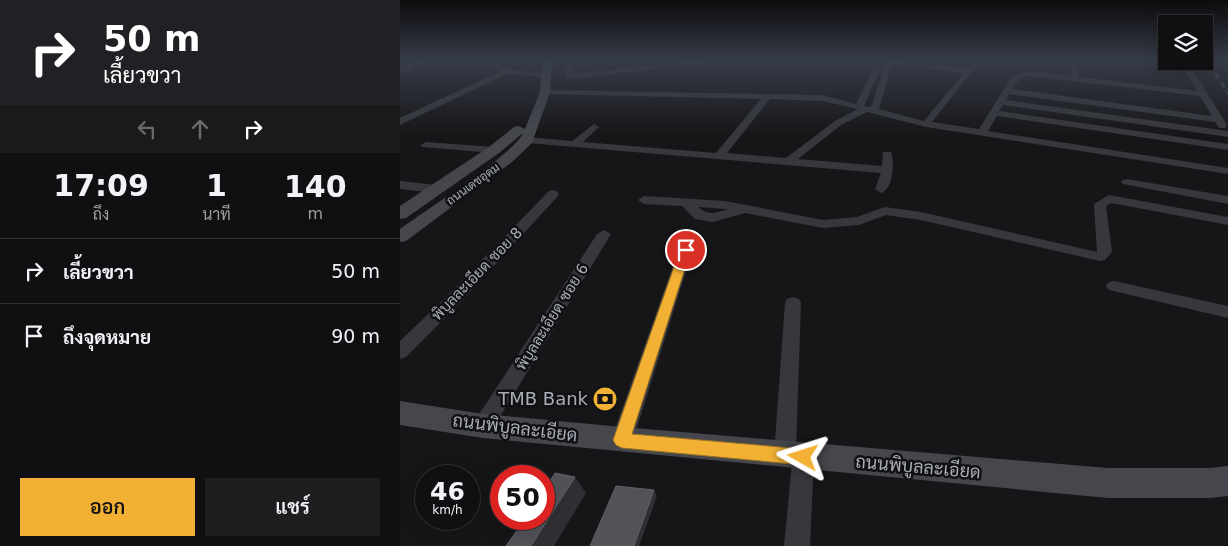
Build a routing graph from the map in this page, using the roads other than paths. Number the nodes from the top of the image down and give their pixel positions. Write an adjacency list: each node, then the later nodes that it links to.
1 (477, 85): 18 (street)
2 (545, 85): 10 (main road, ถนนเดชอุดม)
3 (877, 85): 14 (street)
4 (877, 85): 14 (street)
5 (956, 85): 19 (street)
6 (1011, 85): 9 (street)
7 (1125, 85): 11 (street)
8 (1197, 85): 11 (street)
9 (1007, 91): 13 (street); 17 (street)
10 (545, 92): 12 (street); 16 (main road, ถนนเดชอุดม)
11 (1202, 94): 17 (street)
12 (768, 96): 14 (street); 29 (street)
13 (1001, 102): 15 (street); 22 (street)
14 (866, 109): 19 (street); 30 (street)
15 (994, 113): 21 (street); 26 (street)
16 (533, 120): 23 (main road, ถนนเดชอุดม); 27 (main road, ถนนเดชอุดม)
17 (1219, 120): 22 (street)
18 (400, 122)
19 (926, 124): 21 (street)
20 (594, 127): 24 (street)
21 (982, 133): 32 (street)
22 (1228, 134)
23 (527, 140): 24 (street); 37 (main road, ถนนเดชอุดม)
24 (574, 144): 29 (street)
25 (426, 146): 27 (street)
26 (1228, 147)
27 (494, 150): 35 (main road, ถนนเดชอุดม)
28 (887, 154): 31 (street)
29 (720, 156): 30 (street)
30 (789, 161): 31 (street)
31 (888, 170): 36 (street)
32 (1228, 171)
33 (1127, 182): 40 (street)
34 (400, 185): 35 (street)
35 (436, 189): 37 (main road); 41 (main road, ถนนเดชอุดม)
36 (881, 189)
37 (463, 192): 44 (main road, ถนนเดชอุดม)
38 (553, 194): 49 (street, พิบูลละเอียด ซอย 8)
39 (644, 200): 42 (street)
40 (1228, 200)
41 (400, 214)
42 (1228, 221)
43 (604, 234): 51 (street, พิบูลละเอียด ซอย 6)
44 (400, 237)
45 (686, 250): 52 (street)
46 (1114, 286): 48 (street)
47 (793, 303): 53 (street)
48 (1228, 312)
49 (400, 352)
50 (400, 413): 51 (main road, ถนนพิบูลละเอียด)
51 (483, 426): 52 (main road, ถนนพิบูลละเอียด)
52 (622, 440): 53 (main road, ถนนพิบูลละเอียด)
53 (794, 456): 54 (main road, ถนนพิบูลละเอียด); 55 (street)
54 (1228, 481)
55 (797, 546)

